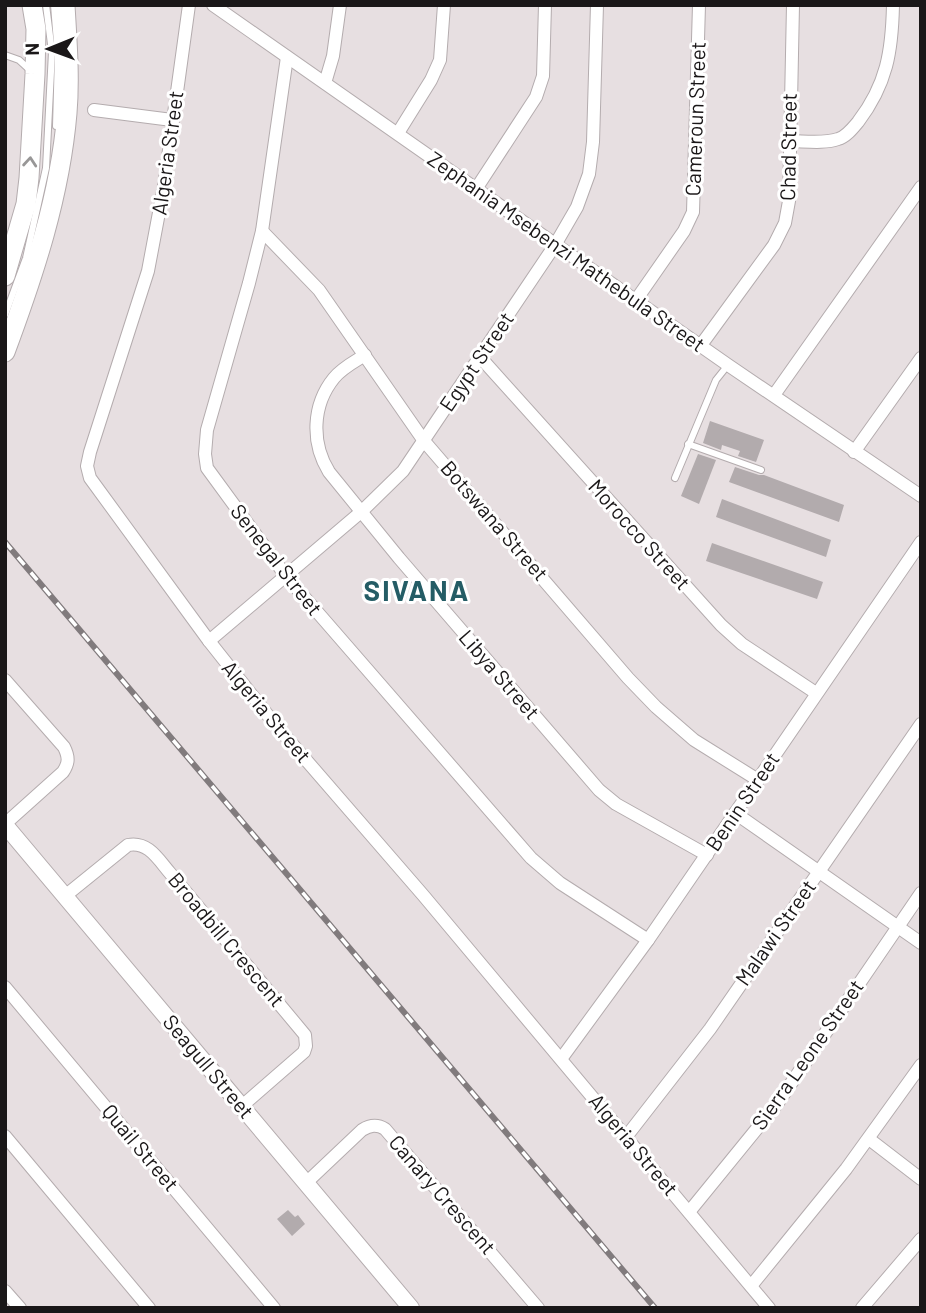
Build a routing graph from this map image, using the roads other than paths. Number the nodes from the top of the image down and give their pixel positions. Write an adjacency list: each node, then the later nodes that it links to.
1 (33, 5): 16 (main road)
2 (46, 5): 28 (lane)
3 (54, 5): 29 (lane)
4 (65, 5): 31 (main road)
5 (189, 5): 19 (street, Algeria Street)
6 (213, 5): 15 (street, Zephania Msebenzi Mathebula Street)
7 (340, 5): 17 (street)
8 (444, 5): 20 (street)
9 (545, 5): 23 (street)
10 (597, 5): 25 (street, Egypt Street)
11 (699, 5): 27 (street, Cameroun Street)
12 (793, 5): 21 (street, Chad Street)
13 (893, 5): 21 (street)
14 (5, 55): 16 (lane)
15 (287, 57): 17 (street, Zephania Msebenzi Mathebula Street); 24 (street, Senegal Street)
16 (35, 74): 26 (main road, one-way to 16)
17 (325, 83): 20 (street, Zephania Msebenzi Mathebula Street)
18 (94, 110): 19 (street)
19 (172, 120): 46 (street, Algeria Street)
20 (398, 133): 23 (street, Zephania Msebenzi Mathebula Street)
21 (789, 141): 30 (street, Chad Street)
22 (921, 187): 36 (street)
23 (477, 190): 25 (street, Zephania Msebenzi Mathebula Street)
24 (262, 231): 32 (street, Botswana Street); 45 (street, Senegal Street)
25 (555, 245): 27 (street, Zephania Msebenzi Mathebula Street); 33 (street, Egypt Street)
26 (5, 276)
27 (636, 300): 30 (street, Zephania Msebenzi Mathebula Street)
28 (5, 315)
29 (5, 335)
30 (701, 345): 35 (street, Zephania Msebenzi Mathebula Street)
31 (5, 352)
32 (365, 355): 37 (street, Botswana Street); 43 (street, Libya Street)
33 (480, 357): 37 (street, Egypt Street); 48 (street, Morocco Street)
34 (921, 358): 39 (street)
35 (728, 365): 36 (street, Zephania Msebenzi Mathebula Street); 38 (lane)
36 (774, 395): 39 (street, Zephania Msebenzi Mathebula Street)
37 (424, 441): 43 (street, Egypt Street); 50 (street, Botswana Street)
38 (688, 444): 40 (lane); 41 (lane)
39 (854, 452): 42 (street, Zephania Msebenzi Mathebula Street)
40 (761, 470)
41 (675, 478)
42 (921, 496)
43 (361, 512): 45 (street, Egypt Street); 53 (street, Libya Street)
44 (921, 542): 48 (street, Benin Street)
45 (286, 576): 46 (street, Egypt Street); 58 (street, Senegal Street)
46 (209, 641): 61 (street, Algeria Street)
47 (5, 680): 52 (street)
48 (816, 693): 50 (street, Benin Street)
49 (921, 724): 54 (street, Malawi Street)
50 (758, 780): 51 (street, Benin Street)
51 (735, 813): 53 (street, Benin Street); 54 (street)
52 (5, 825): 56 (street, Seagull Street)
53 (707, 855): 58 (street, Benin Street)
54 (818, 873): 57 (street); 65 (street, Malawi Street)
55 (921, 892): 57 (street, Sierra Leone Street)
56 (65, 897): 63 (street, Seagull Street); 63 (street, Broadbill Crescent)
57 (897, 927): 59 (street); 69 (street, Sierra Leone Street)
58 (648, 940): 61 (street, Benin Street)
59 (921, 943)
60 (5, 987): 75 (street, Quail Street)
61 (561, 1059): 65 (street, Algeria Street)
62 (921, 1065): 66 (street)
63 (242, 1107): 68 (street, Seagull Street)
64 (5, 1136): 74 (street)
65 (626, 1137): 69 (street, Algeria Street)
66 (869, 1139): 67 (street); 71 (street)
67 (921, 1179)
68 (306, 1183): 76 (street, Seagull Street); 77 (street, Canary Crescent)
69 (689, 1212): 71 (street, Algeria Street)
70 (921, 1239): 79 (street)
71 (751, 1286): 78 (street, Algeria Street)
72 (5, 1291): 73 (street)
73 (20, 1308)
74 (149, 1308)
75 (274, 1308)
76 (411, 1308)
77 (538, 1308)
78 (769, 1308)
79 (862, 1308)

